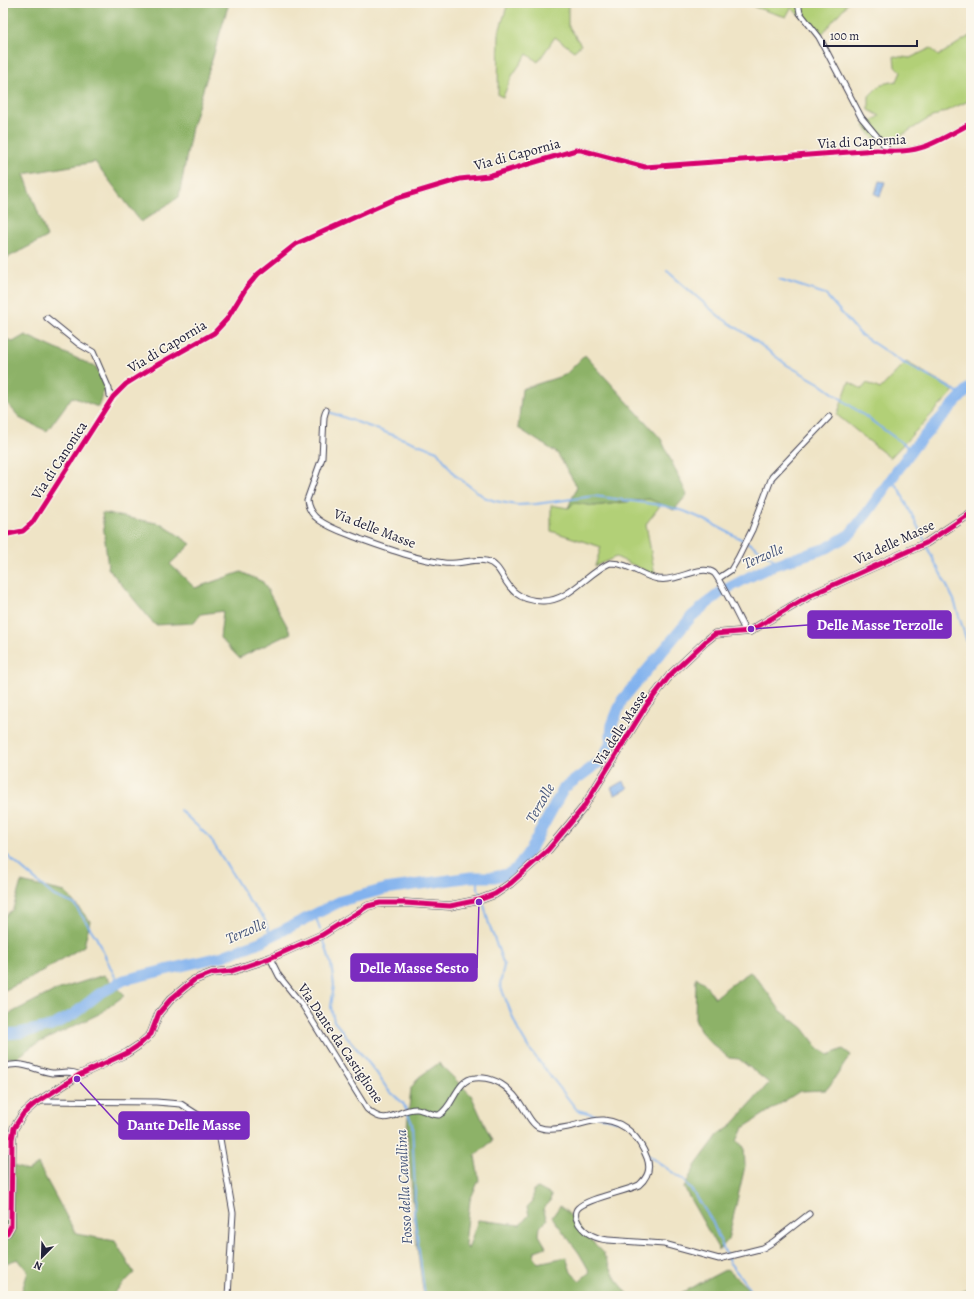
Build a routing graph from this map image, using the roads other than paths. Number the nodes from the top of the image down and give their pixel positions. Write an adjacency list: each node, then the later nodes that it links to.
1 (798, 3): 3 (street, Via di Capornia)
2 (971, 123): 3 (street, Via di Capornia)
3 (890, 152): 5 (street, Via di Capornia)
4 (47, 318): 6 (street)
5 (126, 384): 6 (street, Via di Canonica)
6 (113, 397): 10 (street, Via di Canonica)
7 (326, 410): 11 (street, Via delle Masse)
8 (829, 417): 11 (street)
9 (971, 513): 12 (street, Via delle Masse)
10 (3, 535)
11 (720, 579): 12 (street)
12 (746, 632): 13 (street, Via delle Masse)
13 (270, 958): 15 (street); 17 (street, Via Dante da Castiglione)
14 (3, 1068): 15 (street)
15 (79, 1075): 16 (street)
16 (38, 1101): 18 (street); 19 (street)
17 (809, 1214)
18 (3, 1234)
19 (228, 1296)

